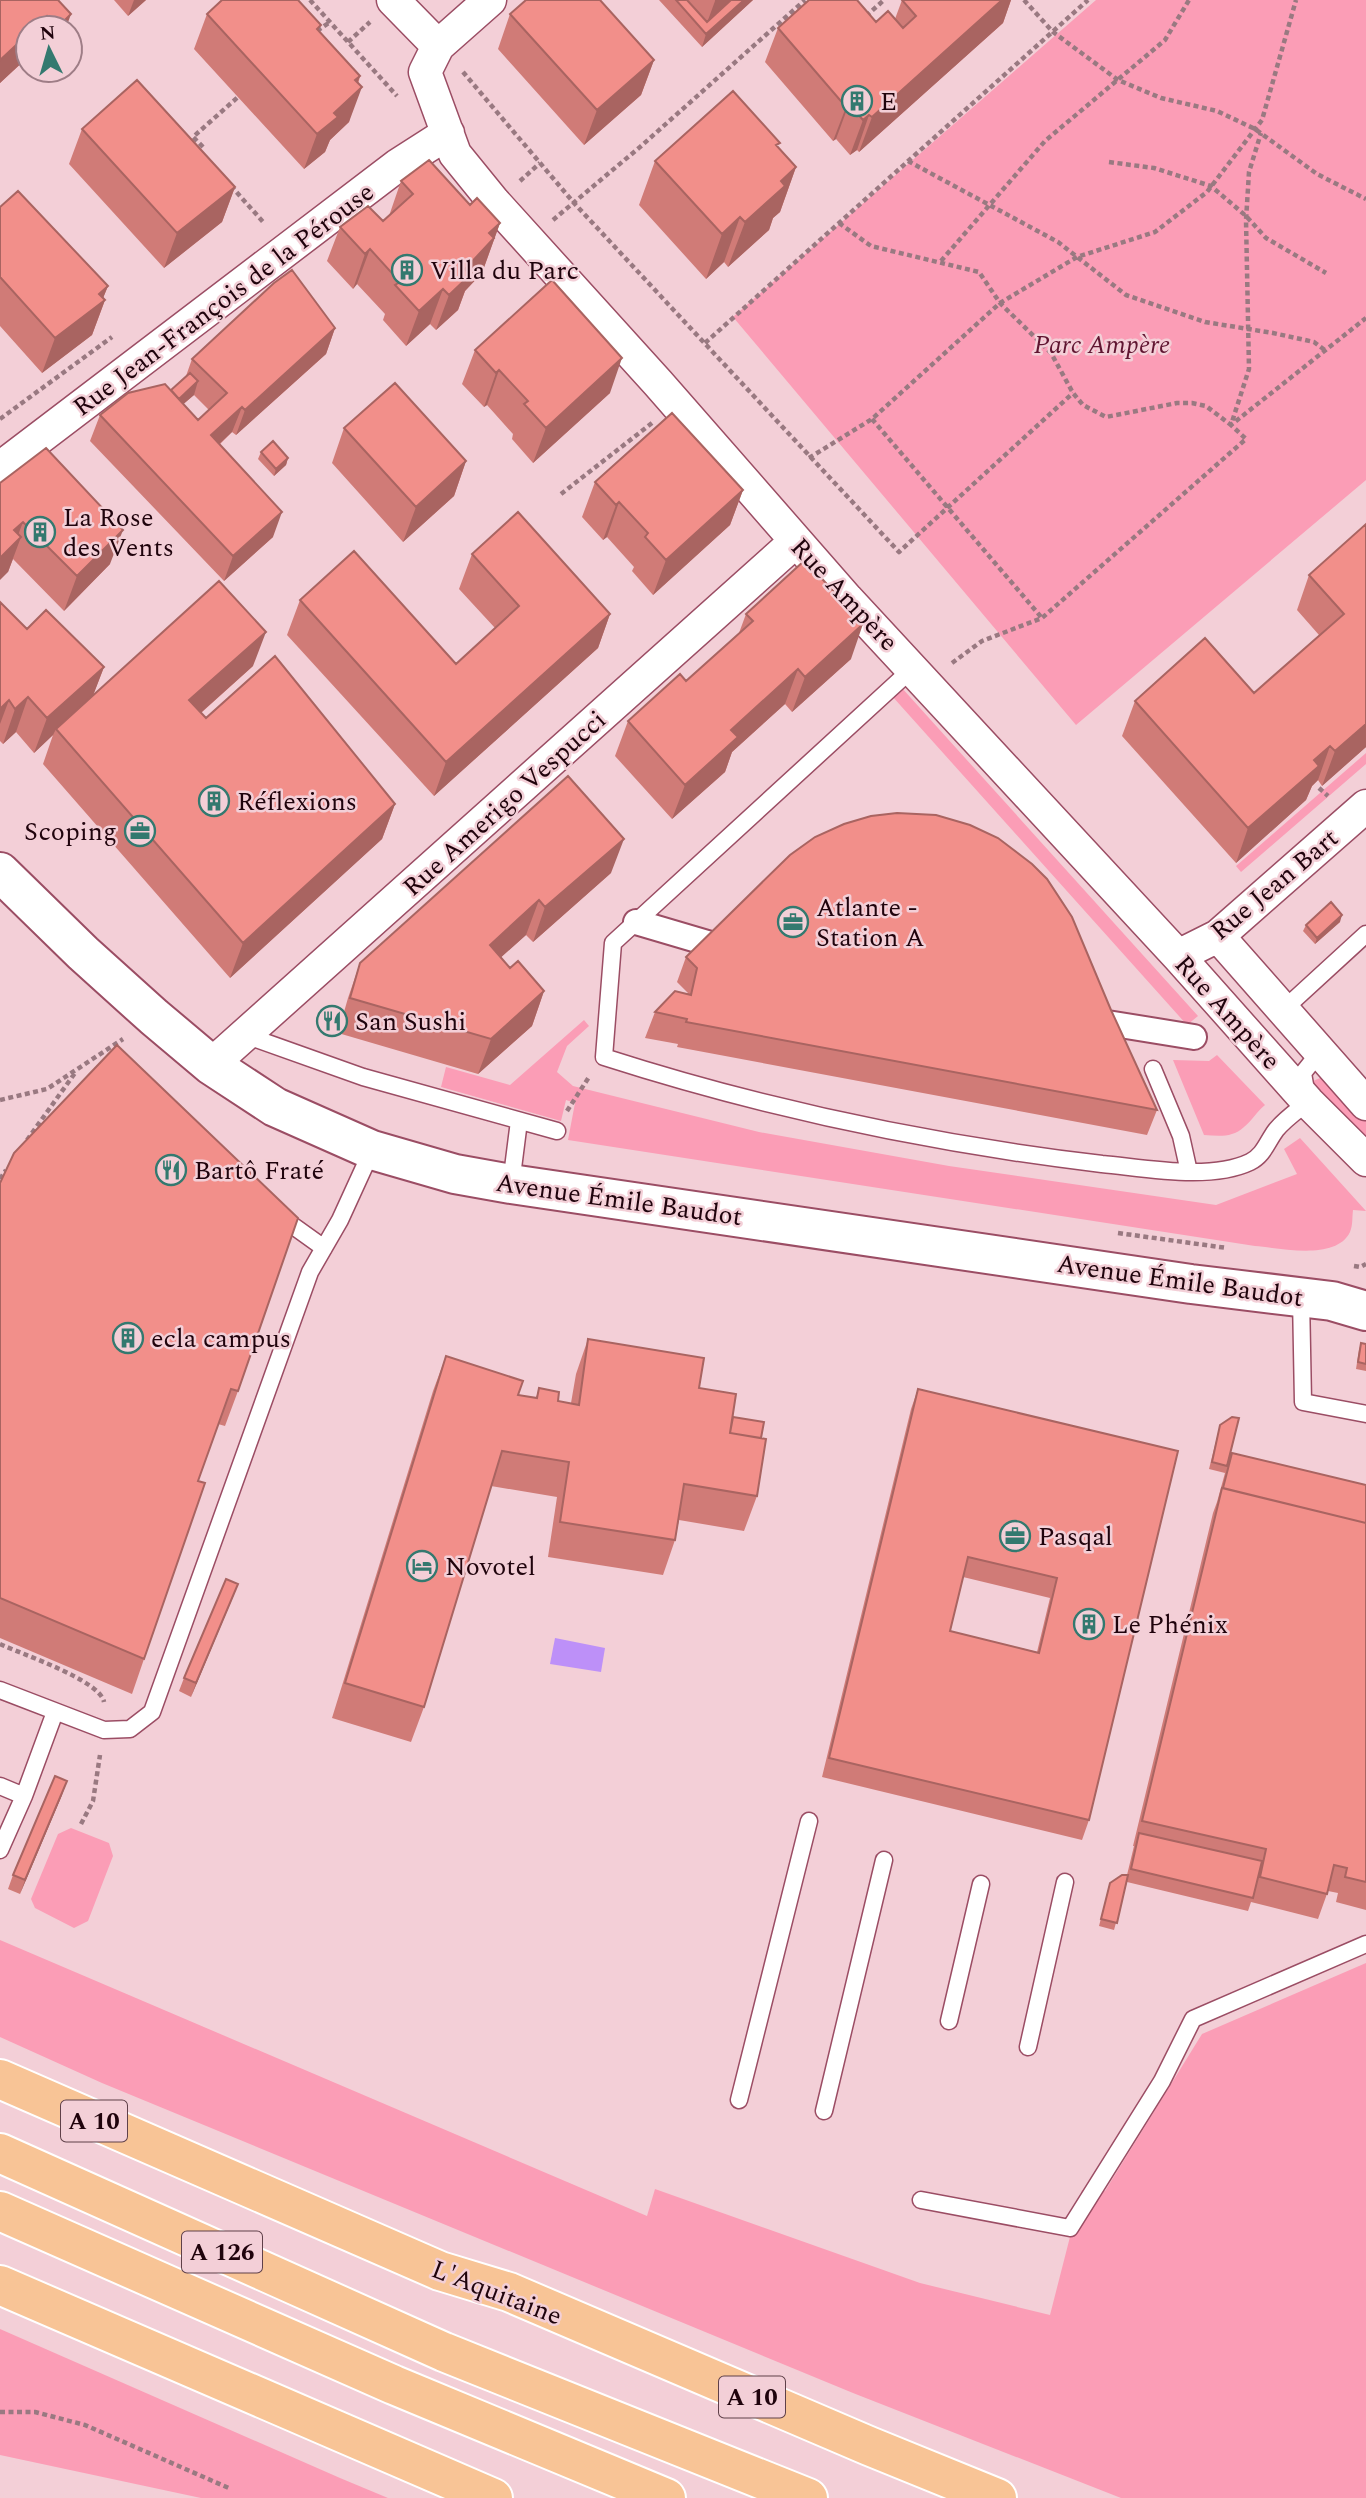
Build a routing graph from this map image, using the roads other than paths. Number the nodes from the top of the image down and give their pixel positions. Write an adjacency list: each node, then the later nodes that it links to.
1 (393, 0): 3 (street)
2 (490, 0): 3 (street)
3 (448, 56): 4 (street, Rue Ampère)
4 (449, 133): 5 (street, Rue Jean-François de la Pérouse); 6 (street, Rue Ampère)
5 (0, 468)
6 (796, 541): 7 (street, Rue Ampère); 17 (street, Rue Amerigo Vespucci)
7 (919, 675): 10 (lane); 14 (street, Rue Ampère)
8 (1366, 806): 12 (street, Rue Jean Bart)
9 (0, 872): 20 (street, Avenue Émile Baudot)
10 (636, 922): 13 (street); 28 (lane)
11 (1366, 934): 15 (lane)
12 (1218, 936): 14 (street, Rue Jean Bart); 15 (street, Rue Ampère)
13 (714, 945)
14 (1178, 956): 22 (street, Rue Ampère)
15 (1283, 1010): 19 (street, Rue Ampère)
16 (1095, 1021): 18 (street)
17 (245, 1035): 20 (street, Rue Amerigo Vespucci); 24 (lane)
18 (1194, 1037)
19 (1319, 1053): 22 (lane); 23 (street, Rue Ampère)
20 (211, 1065): 26 (street, Avenue Émile Baudot)
21 (1153, 1069): 28 (lane)
22 (1308, 1102): 27 (street, Rue Ampère); 28 (lane)
23 (1366, 1104)
24 (519, 1121): 25 (lane); 29 (lane)
25 (557, 1132)
26 (372, 1150): 29 (street, Avenue Émile Baudot); 31 (lane)
27 (1366, 1160)
28 (1189, 1172)
29 (511, 1184): 32 (street, Avenue Émile Baudot)
30 (262, 1203): 31 (lane)
31 (324, 1248): 35 (lane)
32 (1343, 1293): 33 (lane)
33 (1366, 1414)
34 (0, 1690): 35 (lane)
35 (55, 1712): 37 (lane)
36 (0, 1786): 37 (lane)
37 (24, 1796): 39 (lane)
38 (809, 1821): 47 (lane)
39 (0, 1850)
40 (884, 1860): 48 (lane)
41 (1065, 1882): 45 (lane)
42 (981, 1884): 44 (lane)
43 (1366, 1944): 50 (lane)
44 (948, 2021)
45 (1028, 2048)
46 (0, 2079): 56 (highway, L'Aquitaine / A 10)
47 (739, 2101)
48 (824, 2111)
49 (0, 2153): 55 (highway, A 126)
50 (920, 2200)
51 (0, 2211): 54 (highway, A 126)
52 (0, 2285): 53 (highway)
53 (494, 2498)
54 (666, 2498)
55 (808, 2498)
56 (997, 2498)

